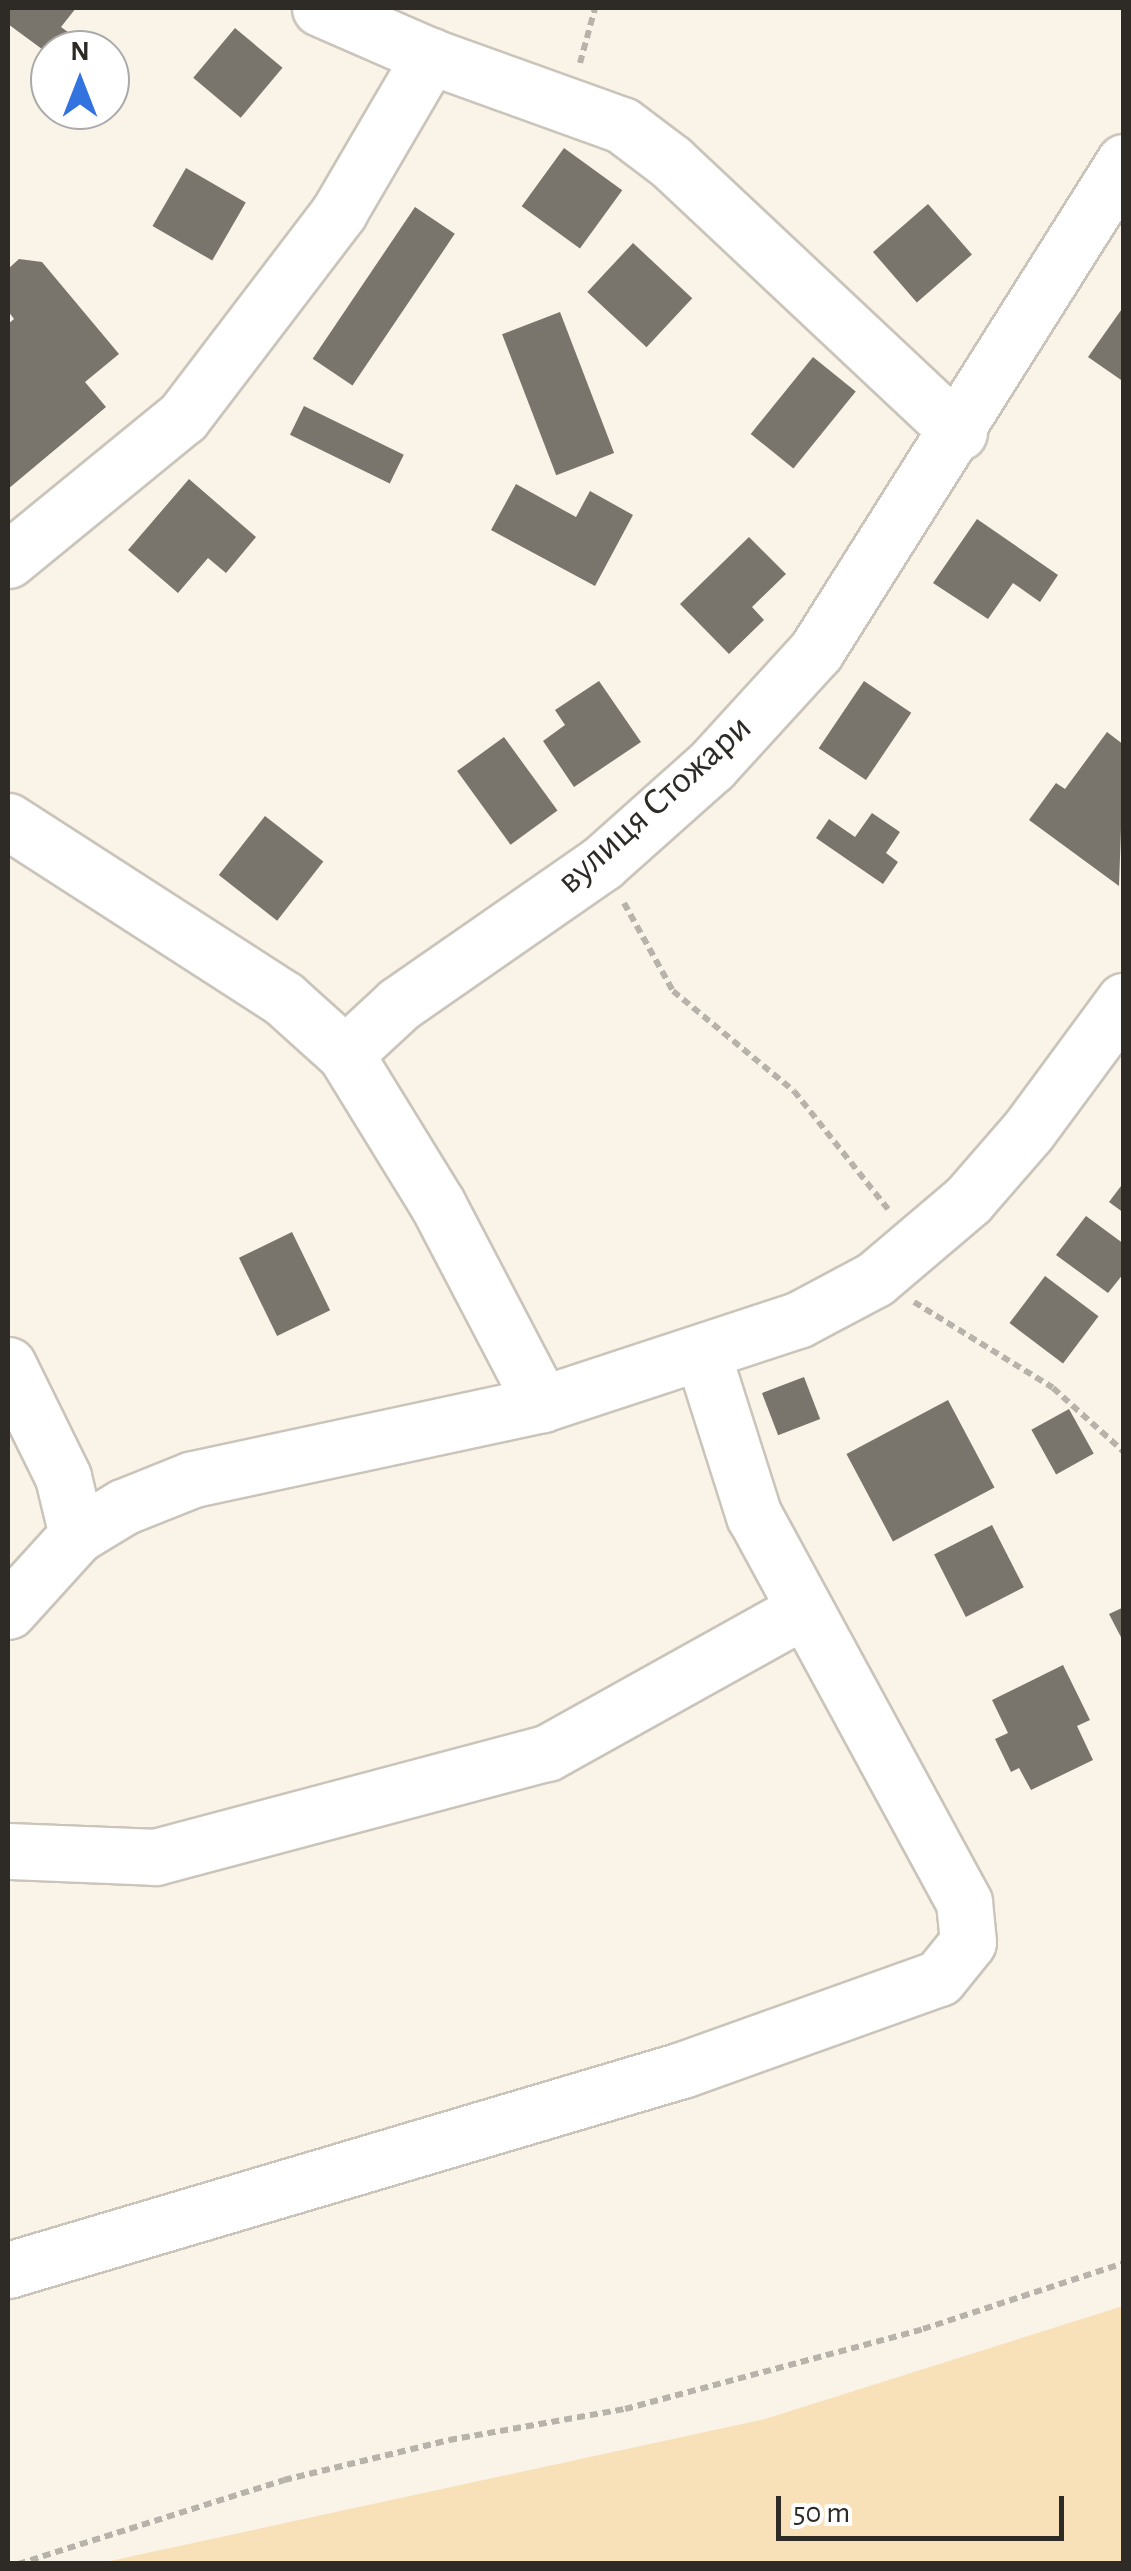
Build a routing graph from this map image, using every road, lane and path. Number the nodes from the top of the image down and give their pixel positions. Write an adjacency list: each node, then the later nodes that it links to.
1 (320, 8): 3 (street)
2 (595, 8): 4 (path)
3 (430, 56): 4 (street); 7 (street)
4 (569, 103): 6 (street)
5 (1124, 162): 6 (street, вулиця Стожари)
6 (959, 432): 9 (street, вулиця Стожари)
7 (8, 560)
8 (8, 821): 11 (street)
9 (602, 863): 11 (street, вулиця Стожари); 12 (path)
10 (1124, 1001): 12 (street)
11 (345, 1054): 16 (street)
12 (920, 1248): 13 (street)
13 (875, 1279): 14 (street); 17 (path)
14 (703, 1355): 16 (street); 19 (street)
15 (8, 1364): 18 (street)
16 (542, 1404): 18 (street)
17 (1124, 1452)
18 (77, 1535): 20 (street)
19 (804, 1610): 21 (street); 23 (street)
20 (8, 1611)
21 (8, 1851)
22 (1124, 2263): 24 (path)
23 (8, 2270)
24 (18, 2564)

